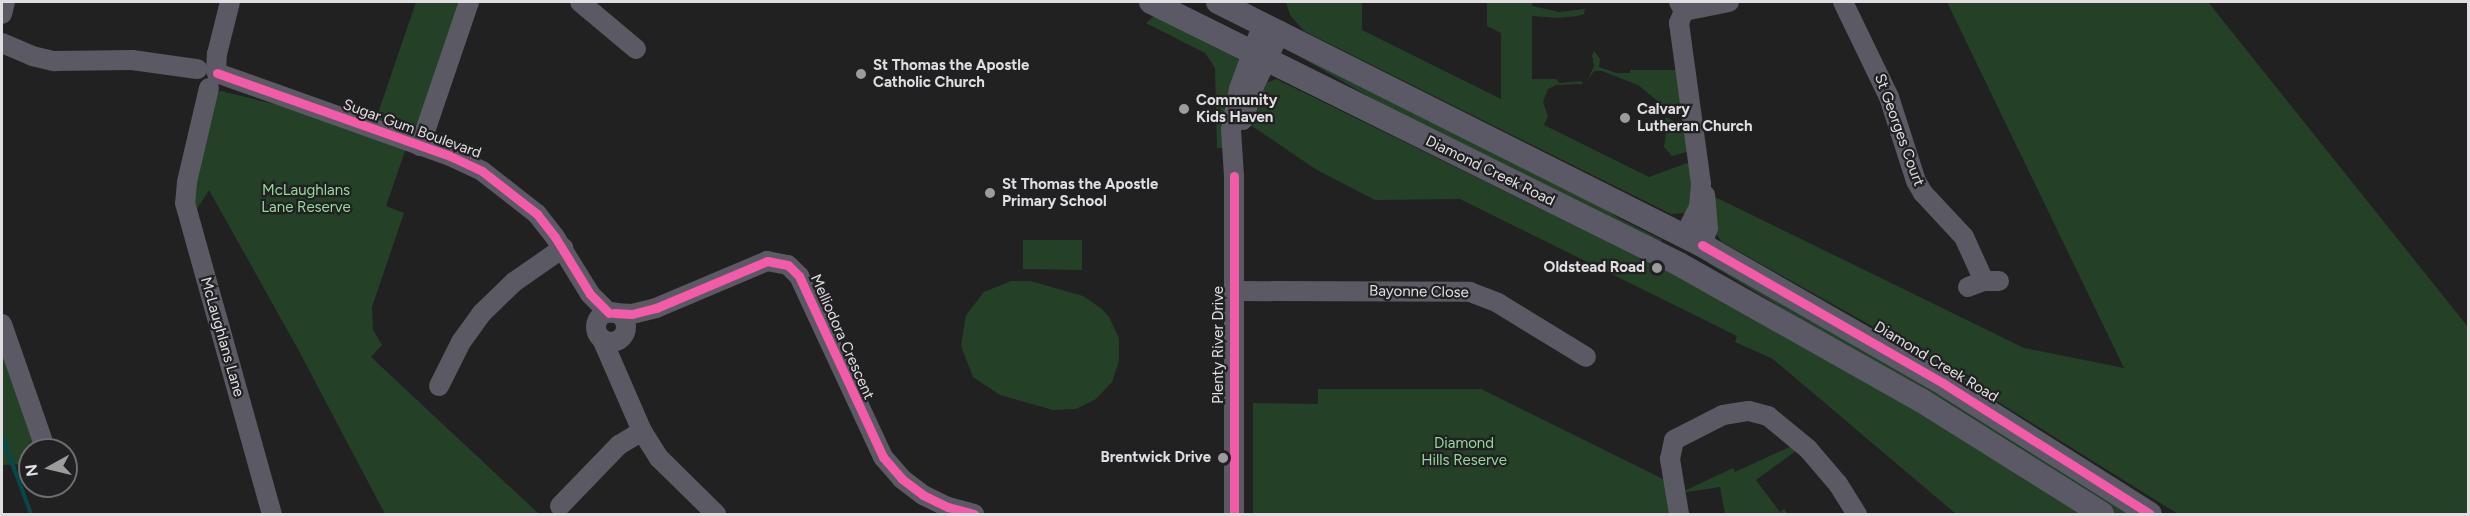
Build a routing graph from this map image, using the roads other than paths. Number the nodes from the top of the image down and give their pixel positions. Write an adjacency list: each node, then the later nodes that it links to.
1 (5, 2): 10 (street)
2 (230, 2): 15 (street)
3 (469, 2): 16 (street)
4 (580, 2): 13 (street)
5 (1151, 2): 14 (main road, Diamond Creek Road)
6 (1218, 2): 11 (main road, Diamond Creek Road)
7 (1729, 2): 9 (street)
8 (1843, 2): 20 (street, St Georges Court)
9 (1681, 6): 17 (street)
10 (2, 14)
11 (1272, 27): 14 (street, Plenty River Drive); 17 (main road, Diamond Creek Road)
12 (2, 43): 15 (street, Sugar Gum Boulevard)
13 (636, 49)
14 (1259, 57): 19 (main road, Diamond Creek Road); 21 (street, Plenty River Drive)
15 (206, 77): 16 (street, Sugar Gum Boulevard); 29 (street, McLaughlans Lane)
16 (420, 146): 18 (street, Sugar Gum Boulevard)
17 (1693, 240): 19 (main road); 36 (main road, Diamond Creek Road)
18 (563, 248): 23 (street, Sugar Gum Boulevard); 25 (street)
19 (1679, 264): 35 (main road, Diamond Creek Road)
20 (1983, 283)
21 (1235, 291): 24 (street, Bayonne Close); 32 (street, Plenty River Drive)
22 (2, 324): 27 (street)
23 (611, 328): 26 (street, Sugar Gum Boulevard); 31 (street, Melliodora Crescent)
24 (1586, 357)
25 (439, 386)
26 (642, 431): 28 (street); 30 (street, Sugar Gum Boulevard)
27 (42, 438)
28 (560, 506)
29 (272, 514)
30 (716, 514)
31 (974, 514)
32 (1234, 514)
33 (1679, 514): 34 (street)
34 (1857, 514)
35 (2102, 514)
36 (2150, 514)

